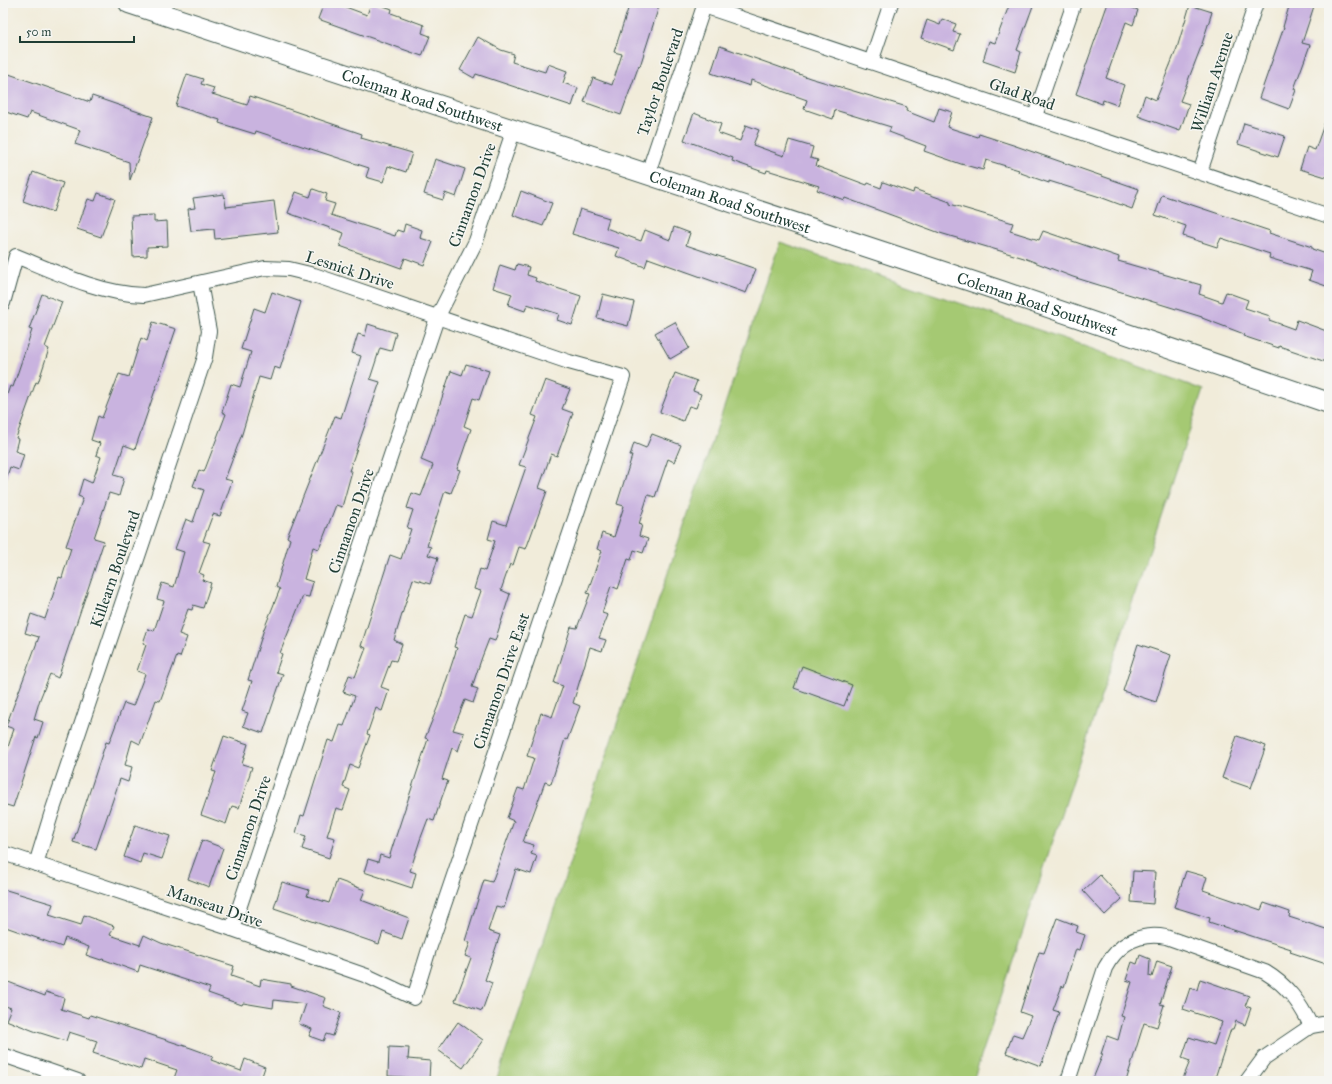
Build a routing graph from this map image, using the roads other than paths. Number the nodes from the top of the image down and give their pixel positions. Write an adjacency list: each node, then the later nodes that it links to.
1 (129, 3): 8 (street, Coleman Road Southwest)
2 (891, 3): 6 (street)
3 (1074, 3): 7 (street)
4 (1256, 3): 9 (street, William Avenue)
5 (705, 4): 6 (street, Glad Road); 10 (street, Taylor Boulevard)
6 (871, 62): 7 (street, Glad Road)
7 (1035, 116): 9 (street, Glad Road)
8 (514, 130): 10 (street, Coleman Road Southwest); 14 (street, Cinnamon Drive)
9 (1200, 172): 11 (street, Glad Road)
10 (648, 173): 16 (street, Coleman Road Southwest)
11 (1329, 216)
12 (200, 284): 13 (street, Lesnick Drive); 14 (street, Lesnick Drive); 18 (street, Killearn Boulevard)
13 (3, 303)
14 (437, 318): 15 (street, Lesnick Drive); 19 (street, Cinnamon Drive)
15 (623, 377): 20 (street, Cinnamon Drive East)
16 (1329, 403)
17 (3, 853): 18 (street, Manseau Drive)
18 (36, 864): 19 (street, Manseau Drive)
19 (232, 929): 20 (street, Manseau Drive)
20 (414, 998)
21 (1329, 1023): 22 (street)
22 (1311, 1026): 25 (street); 26 (street)
23 (3, 1055): 24 (street)
24 (78, 1081)
25 (1068, 1081)
26 (1247, 1081)

